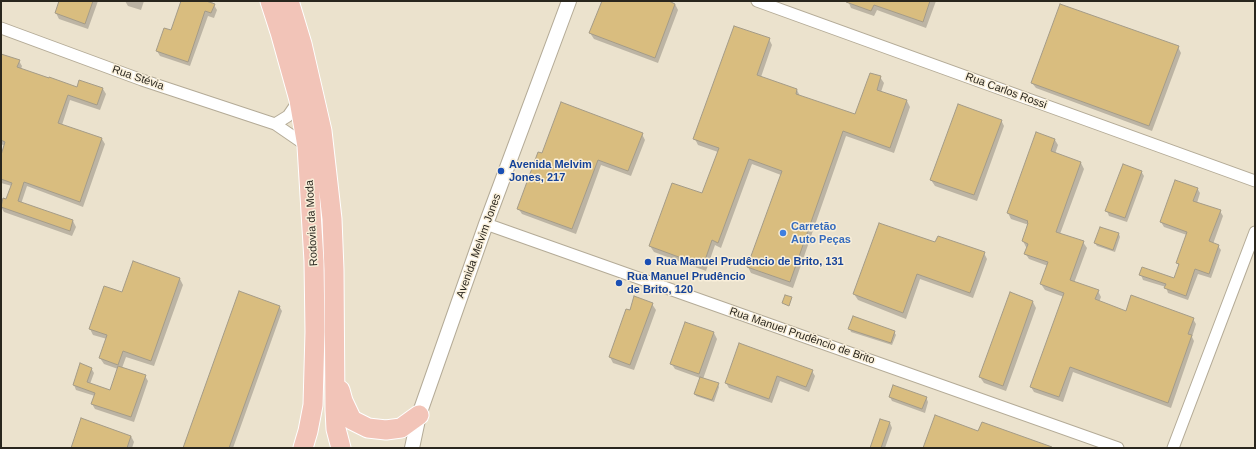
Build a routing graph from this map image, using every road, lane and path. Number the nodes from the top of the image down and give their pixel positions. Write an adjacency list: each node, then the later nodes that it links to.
1 (270, 1): 6 (highway, Rodovia da Moda)
2 (289, 1): 12 (highway, Rodovia da Moda)
3 (569, 1): 10 (street, Avenida Melvim Jones)
4 (757, 1): 9 (street, Rua Carlos Rossi)
5 (1, 28): 7 (street, Rua Stévia)
6 (300, 100): 7 (street); 8 (highway, Rodovia da Moda)
7 (275, 124): 8 (street, Rua Stévia)
8 (307, 146): 14 (highway, Rodovia da Moda)
9 (1255, 181)
10 (486, 224): 13 (street, Avenida Melvim Jones); 17 (street, Rua Manuel Prudêncio de Brito)
11 (1255, 232): 18 (street)
12 (334, 369): 13 (highway); 15 (highway, Rodovia da Moda)
13 (420, 415): 16 (street, Avenida Melvim Jones)
14 (303, 448)
15 (341, 448)
16 (411, 448)
17 (1118, 448)
18 (1173, 448)

